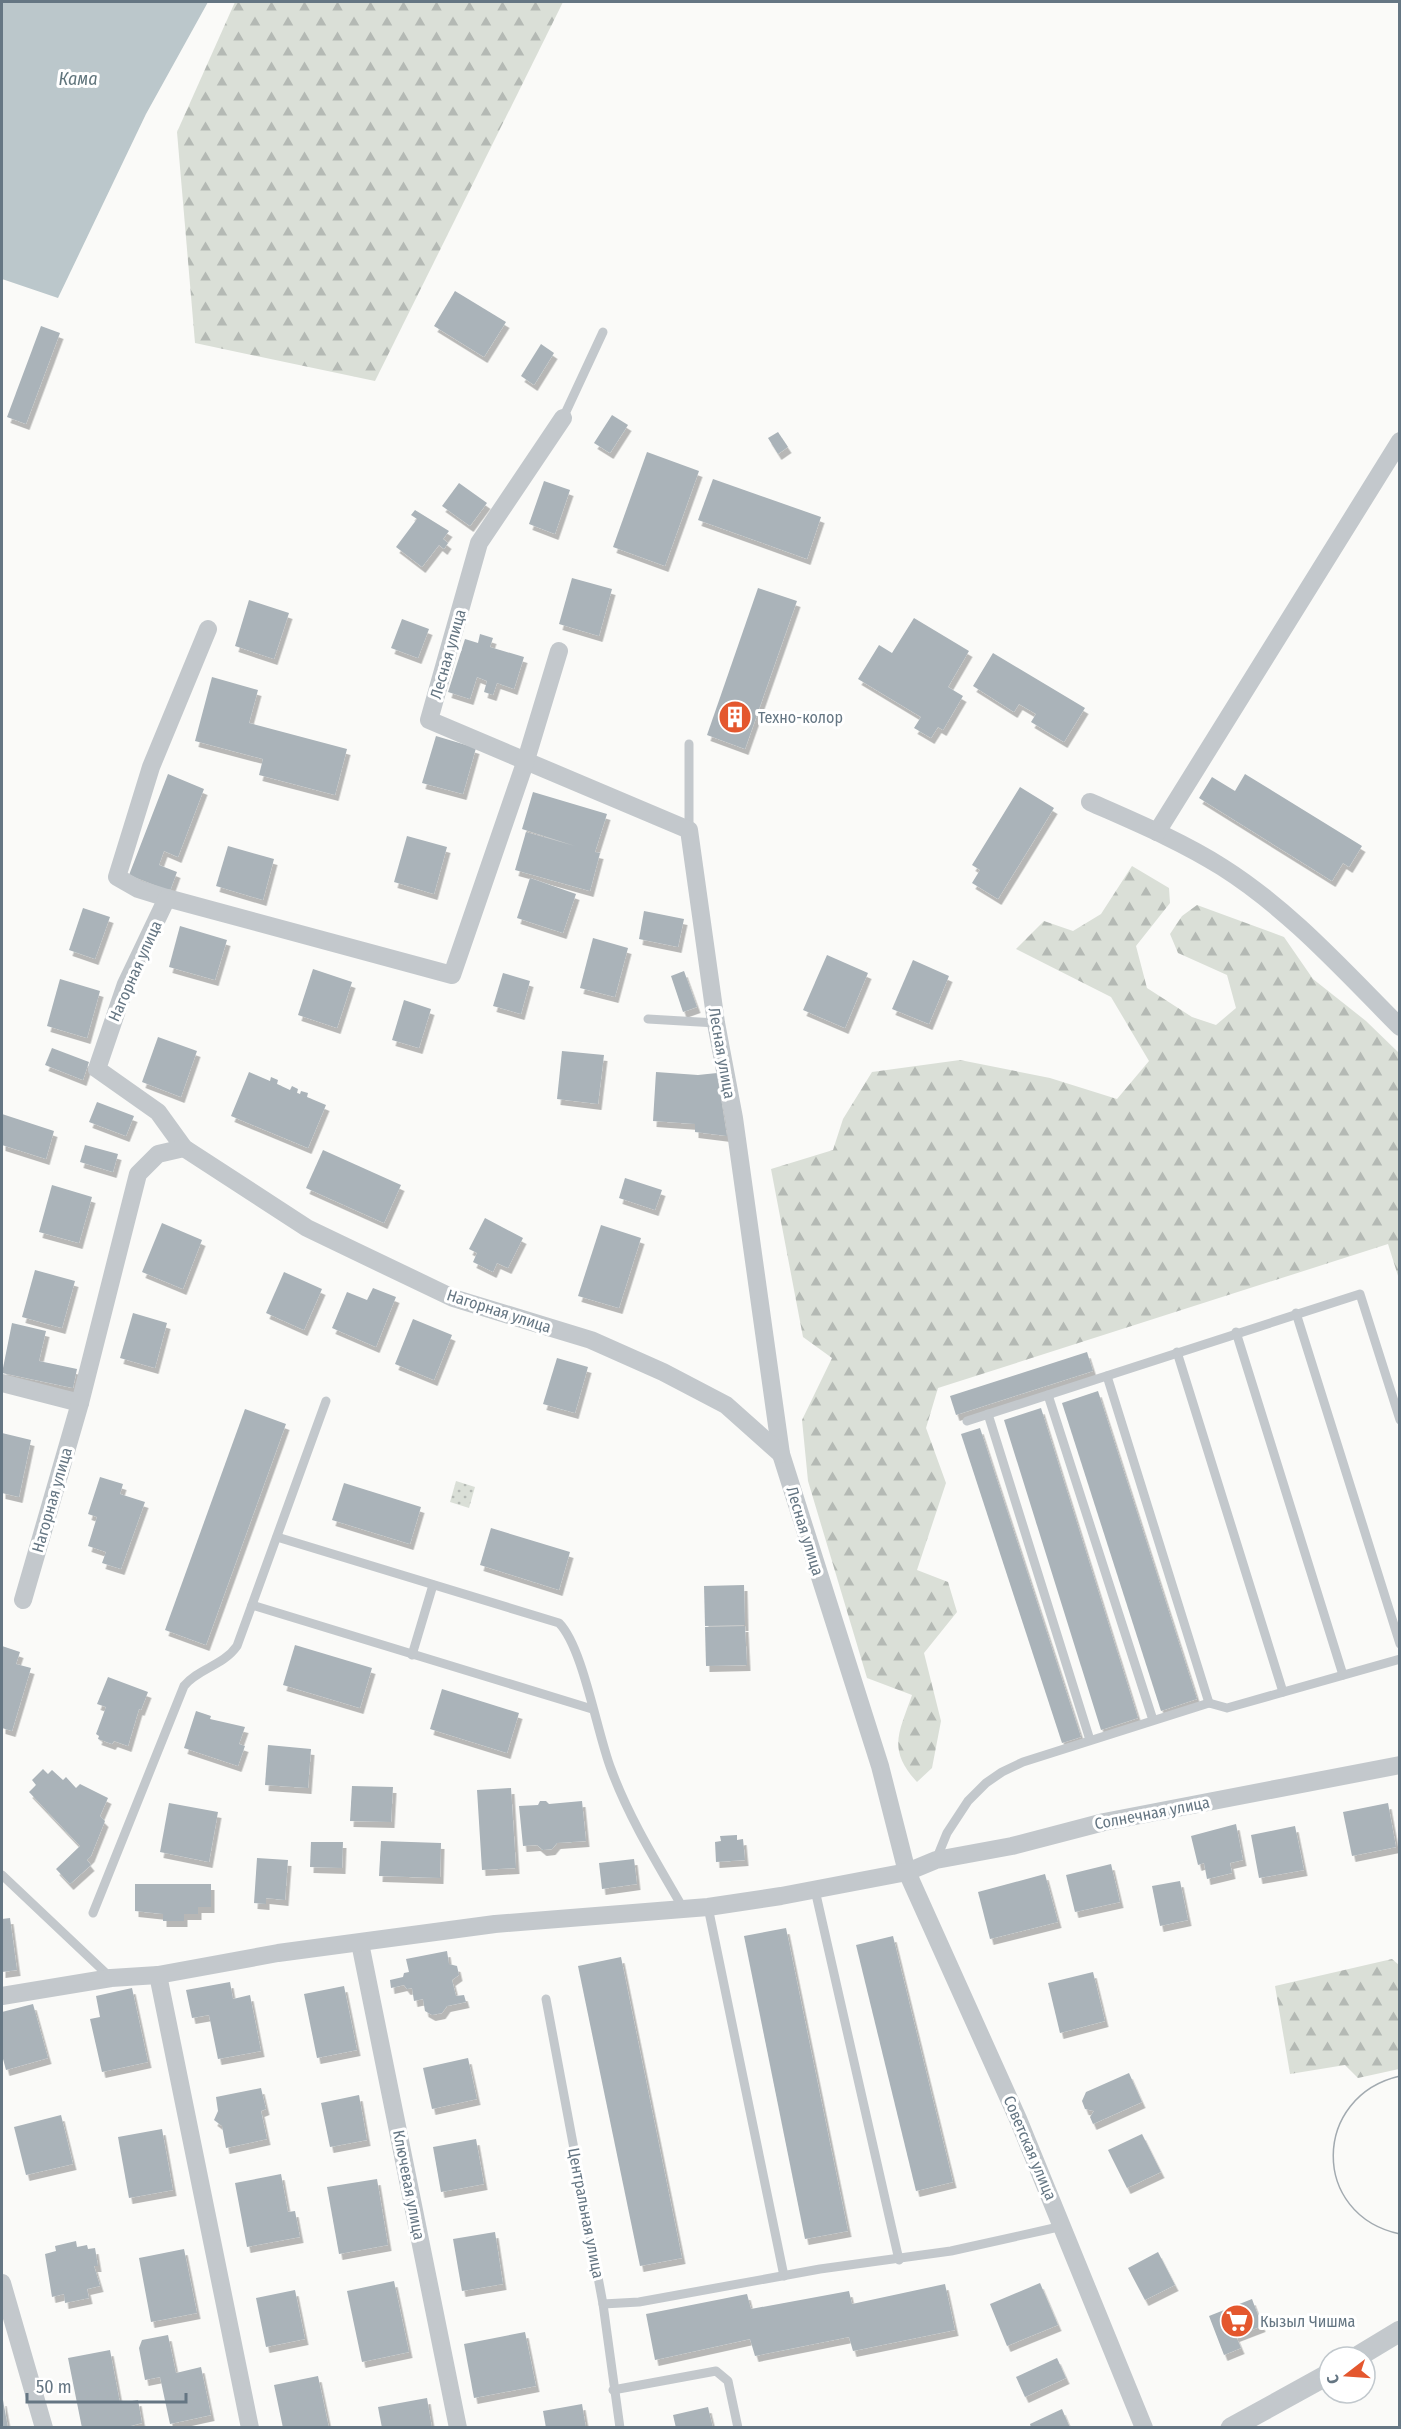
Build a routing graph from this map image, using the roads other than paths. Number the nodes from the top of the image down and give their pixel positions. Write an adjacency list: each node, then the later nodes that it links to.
1 (603, 332): 2 (lane)
2 (562, 418): 7 (street, Лесная улица)
3 (1400, 441): 10 (street)
4 (208, 629): 11 (street)
5 (559, 651): 7 (street)
6 (689, 744): 9 (lane)
7 (526, 760): 9 (street, Лесная улица); 11 (street)
8 (1090, 802): 10 (street)
9 (688, 830): 13 (street, Лесная улица)
10 (1157, 832): 14 (street)
11 (167, 898): 15 (street, Нагорная улица)
12 (648, 1019): 13 (lane)
13 (716, 1023): 27 (street, Лесная улица)
14 (1400, 1027)
15 (184, 1148): 23 (street, Нагорная улица); 27 (street, Нагорная улица)
16 (1296, 1313): 17 (lane); 26 (lane); 32 (lane)
17 (1236, 1332): 18 (lane); 35 (lane)
18 (1177, 1352): 19 (lane); 36 (lane)
19 (1107, 1376): 21 (lane); 37 (lane)
20 (2, 1383): 23 (street)
21 (1048, 1395): 24 (lane); 39 (lane)
22 (326, 1401): 28 (lane)
23 (80, 1403): 30 (street, Нагорная улица)
24 (988, 1414): 25 (lane); 40 (lane)
25 (967, 1420)
26 (1400, 1420)
27 (782, 1454): 43 (street, Лесная улица)
28 (277, 1537): 29 (lane); 31 (lane)
29 (433, 1585): 33 (lane); 38 (lane)
30 (23, 1600)
31 (252, 1605): 33 (lane); 48 (lane)
32 (1400, 1644)
33 (412, 1655): 38 (lane)
34 (1400, 1659): 35 (lane)
35 (1343, 1675): 36 (lane)
36 (1283, 1692): 37 (lane)
37 (1209, 1703): 39 (lane)
38 (592, 1709): 47 (lane)
39 (1153, 1720): 40 (lane)
40 (1090, 1740): 42 (lane)
41 (1400, 1765): 42 (street, Солнечная улица)
42 (936, 1860): 43 (street, Солнечная улица)
43 (907, 1872): 45 (street, Солнечная улица); 54 (street, Советская улица)
44 (3, 1875): 51 (lane)
45 (815, 1890): 46 (street, Солнечная улица); 55 (lane)
46 (708, 1907): 47 (street); 56 (lane)
47 (683, 1908): 49 (street)
48 (93, 1913)
49 (360, 1943): 50 (street); 65 (street, Ключевая улица)
50 (158, 1975): 51 (street); 64 (street)
51 (111, 1978): 52 (street)
52 (2, 1996)
53 (546, 1999): 58 (lane, Центральная улица)
54 (1063, 2226): 55 (lane); 68 (street, Советская улица)
55 (898, 2260): 56 (lane)
56 (784, 2276): 58 (lane)
57 (2, 2283): 63 (street)
58 (603, 2304): 62 (lane, Центральная улица)
59 (1400, 2331): 60 (street)
60 (1377, 2345)
61 (1317, 2380): 69 (street)
62 (613, 2390): 66 (lane, Центральная улица); 67 (lane)
63 (44, 2427)
64 (250, 2427)
65 (458, 2427)
66 (620, 2427)
67 (738, 2427)
68 (1144, 2427)
69 (1231, 2427)

